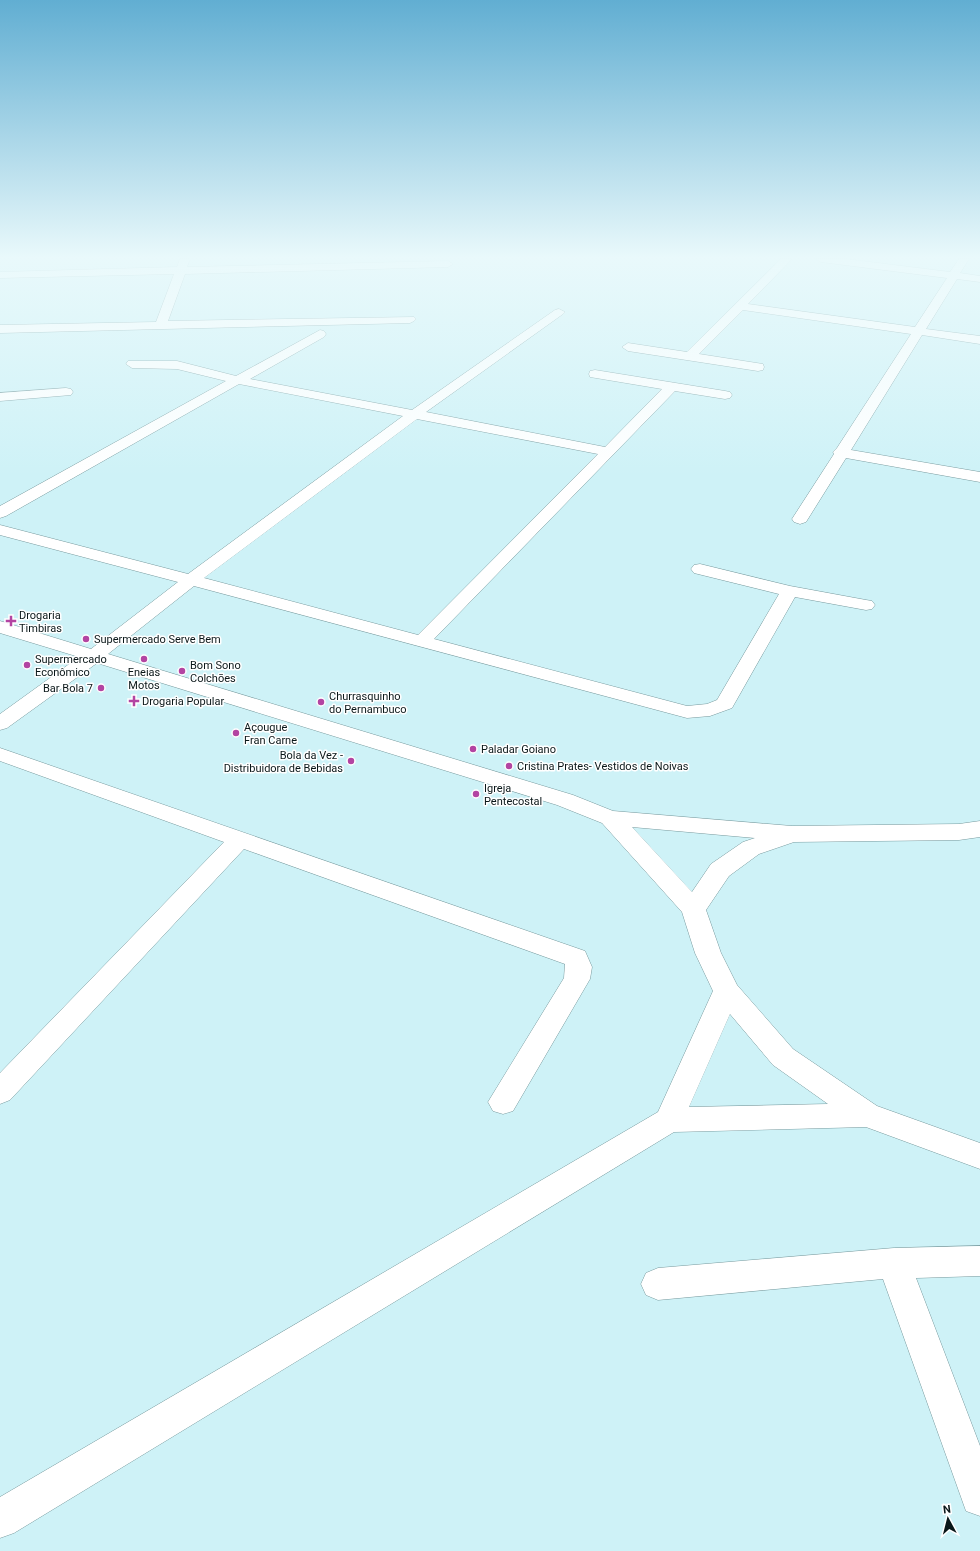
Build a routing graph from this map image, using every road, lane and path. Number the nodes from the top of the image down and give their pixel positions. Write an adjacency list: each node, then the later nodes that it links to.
1 (532, 331): 17 (street)
2 (714, 331): 8 (street)
3 (917, 331): 19 (street)
4 (920, 331): 6 (street)
5 (320, 334): 12 (street)
6 (980, 340)
7 (628, 347): 8 (street)
8 (690, 356): 10 (street)
9 (132, 364): 12 (street)
10 (758, 367)
11 (595, 374): 13 (street)
12 (237, 380): 17 (street); 21 (street)
13 (672, 387): 15 (street); 18 (street)
14 (66, 392): 16 (street)
15 (725, 395)
16 (0, 397)
17 (415, 414): 18 (street); 25 (street)
18 (609, 452): 29 (street)
19 (840, 452): 20 (street); 22 (street)
20 (980, 477)
21 (0, 513)
22 (800, 519)
23 (0, 530): 25 (street)
24 (700, 569): 26 (street)
25 (192, 579): 29 (street); 30 (street)
26 (790, 591): 27 (street); 29 (street)
27 (866, 605)
28 (0, 627): 30 (street)
29 (421, 642)
30 (95, 655): 31 (street); 33 (street)
31 (0, 724)
32 (0, 754): 36 (street)
33 (610, 818): 35 (street); 37 (street)
34 (980, 829): 35 (street)
35 (792, 834): 37 (street)
36 (240, 839): 39 (street); 40 (street)
37 (693, 909): 38 (street)
38 (726, 991): 41 (street); 42 (street)
39 (0, 1092)
40 (503, 1102)
41 (867, 1115): 42 (street); 43 (street)
42 (669, 1120): 48 (street)
43 (980, 1156)
44 (980, 1261): 45 (street)
45 (894, 1263): 46 (street); 47 (street)
46 (658, 1284)
47 (980, 1497)
48 (0, 1520)

